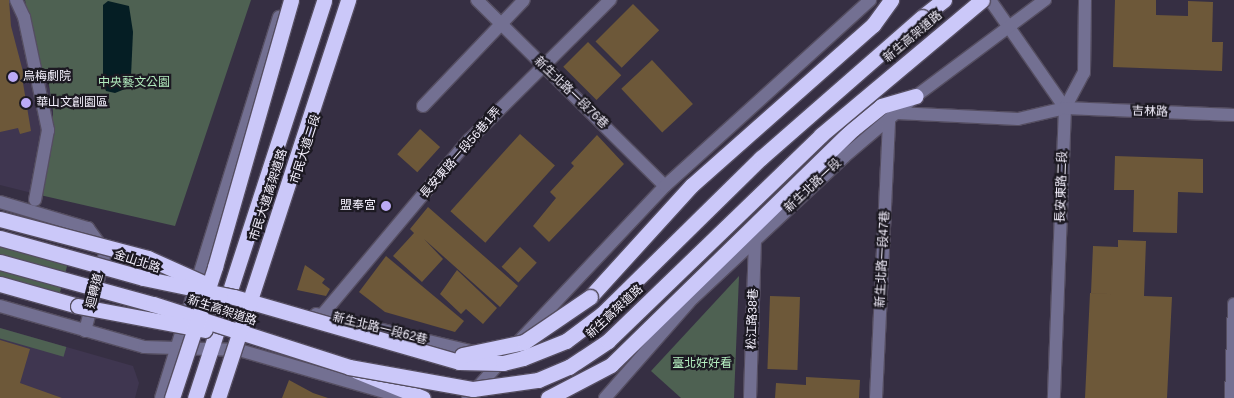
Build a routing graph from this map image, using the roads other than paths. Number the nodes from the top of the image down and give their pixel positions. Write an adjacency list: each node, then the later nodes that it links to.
1 (16, 0): 26 (street)
2 (284, 0): 33 (street)
3 (291, 0): 50 (highway, bridge)
4 (324, 0): 35 (highway)
5 (348, 0): 52 (highway, 市民大道高架道路, bridge)
6 (354, 0): 36 (street, 市民大道二段)
7 (477, 0): 17 (street, 新生北路一段76巷)
8 (524, 0): 17 (street)
9 (610, 0): 19 (street, 長安東路一段56巷1弄)
10 (870, 0): 25 (street)
11 (891, 0): 45 (highway, bridge)
12 (944, 0): 45 (highway, 新生高架道路, bridge)
13 (982, 0): 48 (highway, 新生高架道路, bridge)
14 (990, 0): 18 (street)
15 (1045, 0): 18 (street, 新生北路一段)
16 (1085, 0): 22 (street)
17 (500, 23): 19 (street, 新生北路一段76巷); 21 (street)
18 (1010, 28): 20 (street, 新生北路一段); 22 (street)
19 (542, 64): 25 (street, 新生北路一段76巷); 39 (street, 長安東路一段56巷1弄)
20 (916, 96): 24 (street, 新生北路一段); 57 (highway)
21 (423, 106)
22 (1066, 108): 23 (street, 吉林路); 24 (street, 吉林路); 62 (street, 長安東路二段)
23 (1234, 115)
24 (893, 116): 30 (street, 新生北路一段); 61 (street, 新生北路一段47巷)
25 (665, 186): 46 (street)
26 (36, 200)
27 (0, 202): 31 (street, 金山北路)
28 (0, 219): 35 (highway, bridge)
29 (0, 238): 35 (highway, 新生高架道路, bridge)
30 (755, 239): 47 (street, 新生北路一段); 60 (street, 松江路38巷)
31 (105, 252): 33 (street, 金山北路); 40 (street, 迴轉道)
32 (0, 262): 41 (highway, 新生高架道路, bridge)
33 (198, 280): 35 (street, 金山北路); 42 (street)
34 (0, 284): 41 (highway, bridge)
35 (233, 294): 36 (street, 金山北路); 43 (highway); 45 (highway, 新生高架道路, bridge)
36 (256, 298): 39 (street, 新生北路一段62巷); 44 (street, 市民大道二段)
37 (1234, 304): 63 (street)
38 (0, 306): 40 (street)
39 (322, 315): 46 (street, 新生北路一段62巷)
40 (85, 331): 42 (street)
41 (274, 344): 48 (highway, 新生高架道路, bridge)
42 (178, 347): 43 (street); 49 (street)
43 (213, 347): 44 (street); 51 (highway)
44 (239, 350): 53 (street, 市民大道二段); 54 (street)
45 (431, 355)
46 (503, 360): 56 (street)
47 (633, 365): 58 (street); 59 (street, 新生北路一段)
48 (349, 367): 55 (highway, bridge)
49 (161, 398)
50 (172, 398)
51 (195, 398)
52 (218, 398)
53 (225, 398)
54 (405, 398)
55 (423, 398)
56 (468, 398)
57 (548, 398)
58 (593, 398)
59 (605, 398)
60 (750, 398)
61 (876, 398)
62 (1054, 398)
63 (1231, 398)

